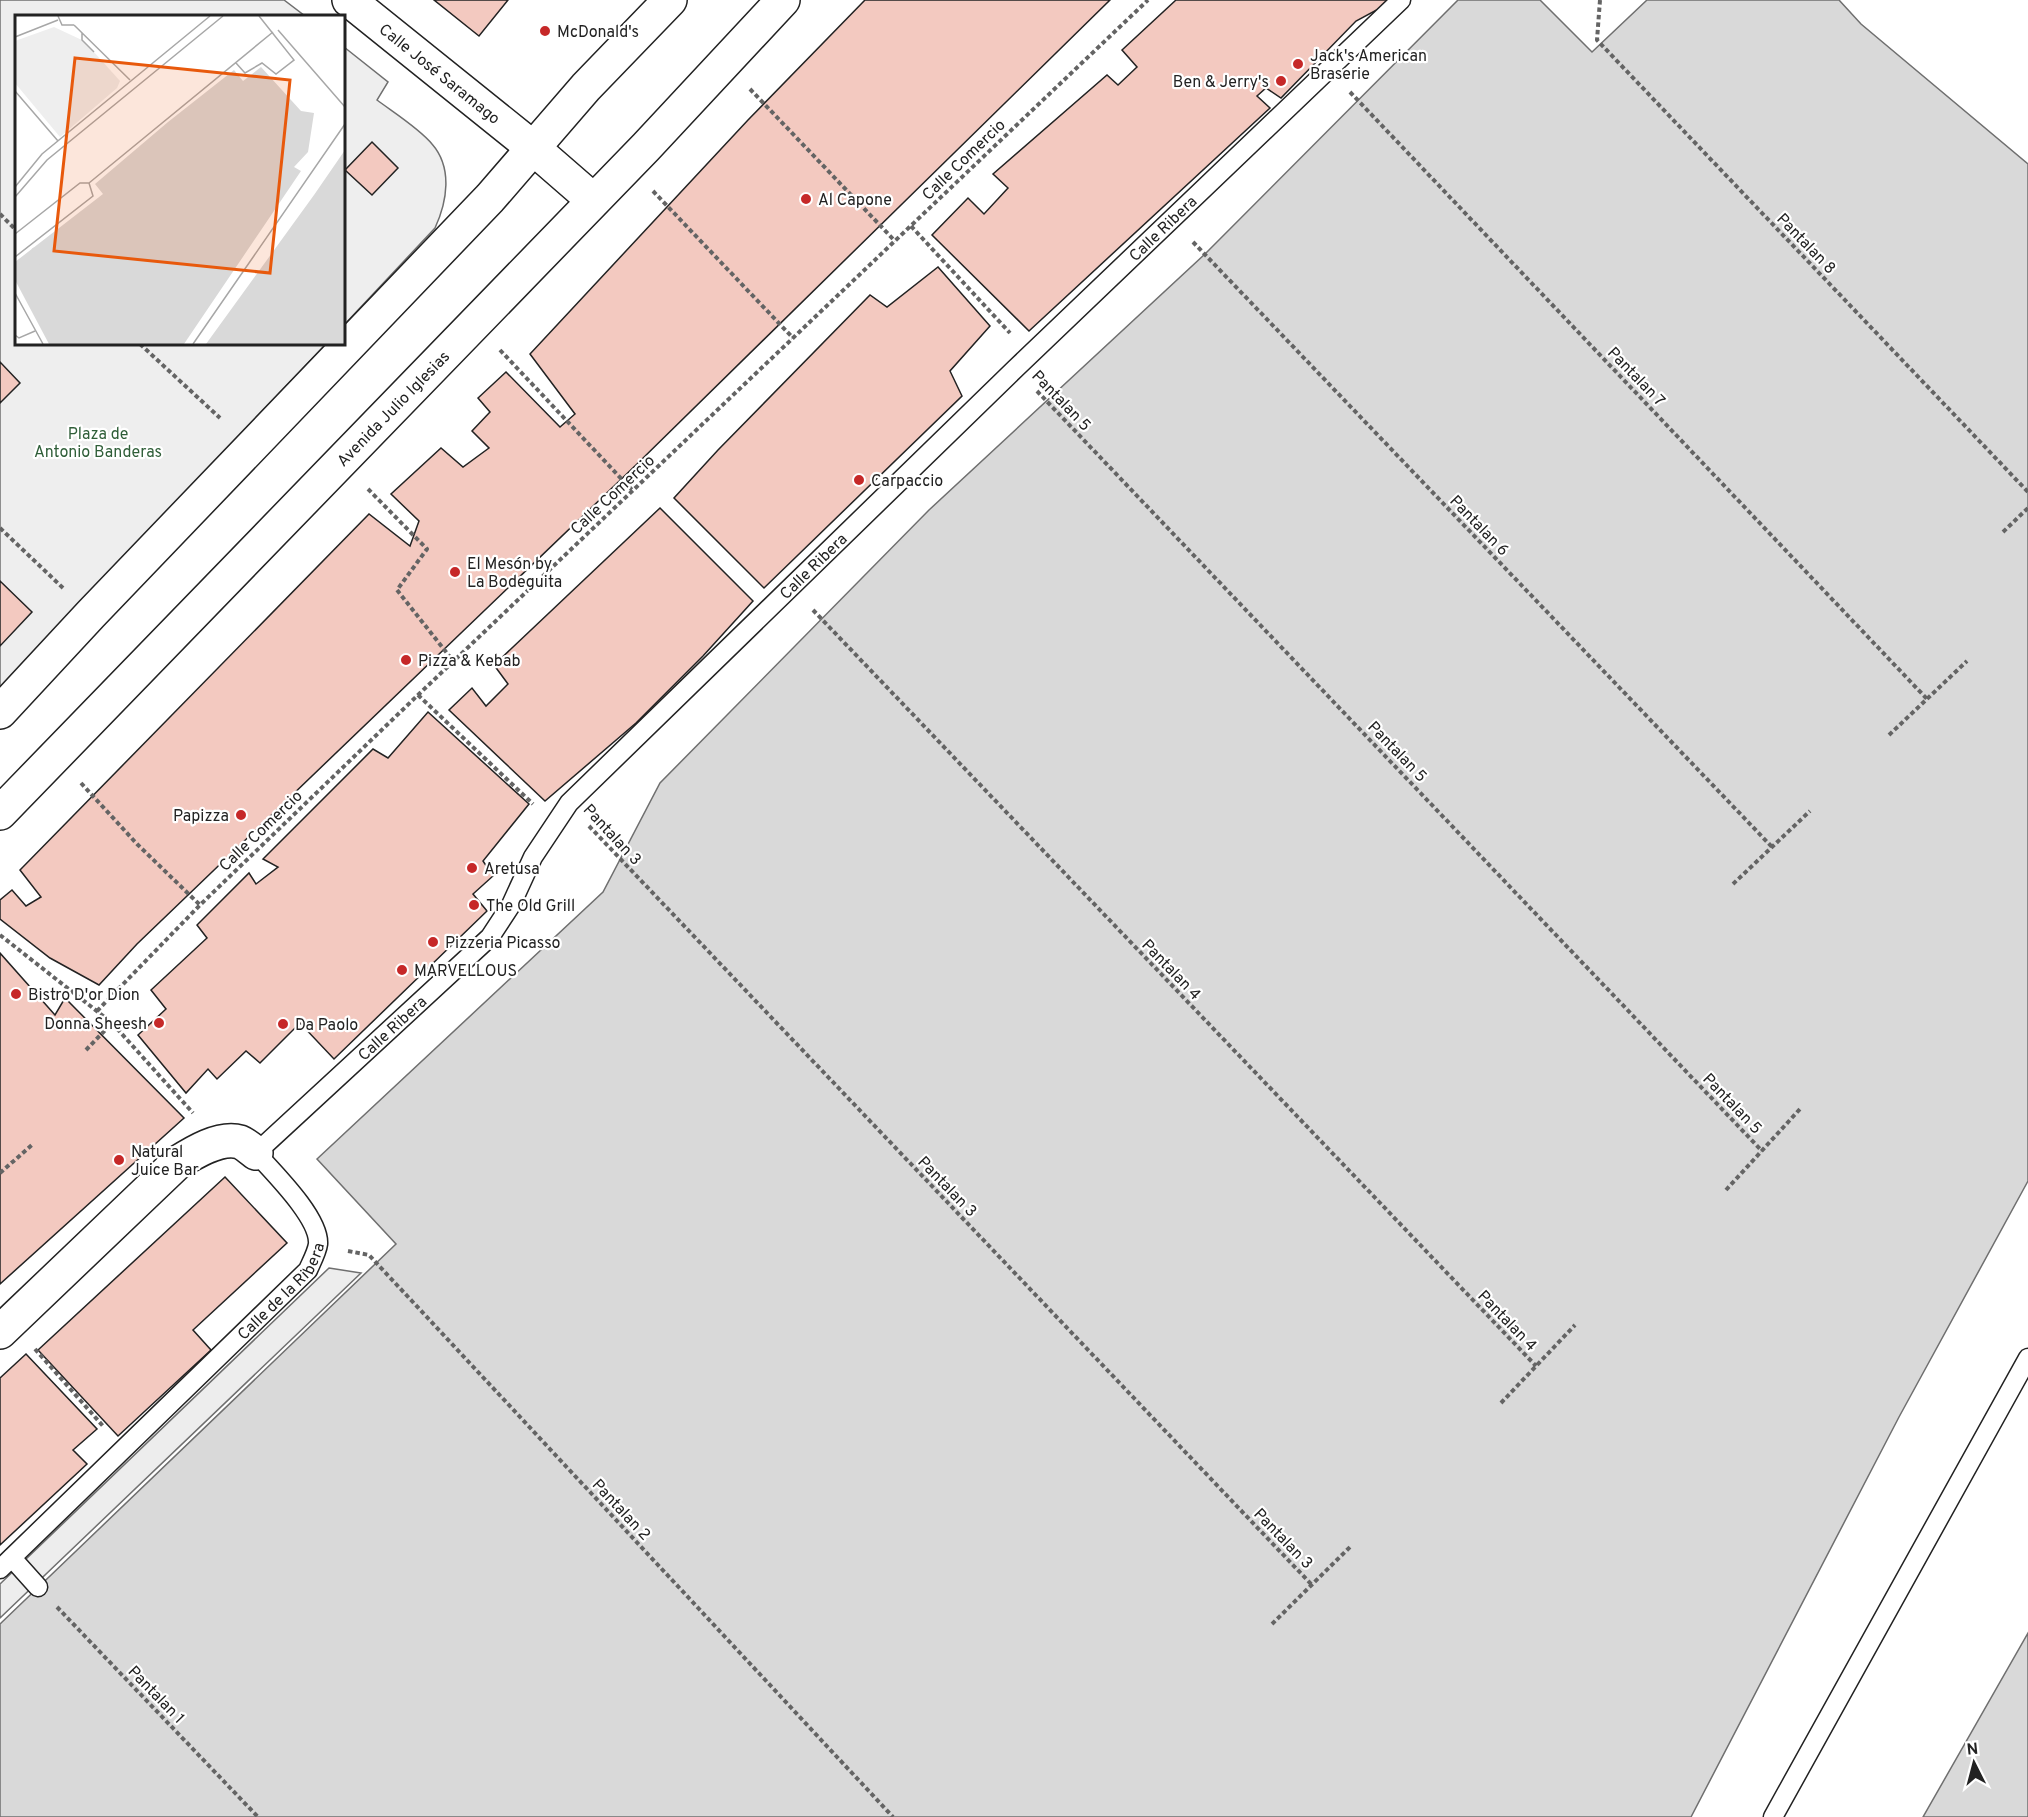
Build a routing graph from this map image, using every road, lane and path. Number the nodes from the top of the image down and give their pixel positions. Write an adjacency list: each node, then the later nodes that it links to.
1 (350, 0): 9 (street, Calle José Saramago)
2 (669, 0): 9 (street)
3 (783, 0): 11 (street, Avenida Julio Iglesias)
4 (1148, 0): 14 (path, Calle Comercio)
5 (1401, 0): 7 (lane, Calle Ribera)
6 (1600, 0): 25 (path, Pantalan 8)
7 (1328, 70): 13 (lane, Calle Ribera); 34 (path, Pantalan 7)
8 (749, 88): 16 (path)
9 (532, 147): 11 (street, Calle José Saramago); 30 (street)
10 (651, 188): 17 (path)
11 (593, 200): 37 (street, Avenida Julio Iglesias)
12 (0, 214): 15 (path)
13 (1171, 220): 20 (lane, Calle Ribera); 42 (path, Pantalan 6)
14 (911, 226): 16 (path, Calle Comercio); 20 (path)
15 (15, 229)
16 (895, 241): 17 (path, Calle Comercio)
17 (793, 338): 24 (path, Calle Comercio)
18 (141, 345): 22 (path)
19 (500, 349): 24 (path)
20 (1031, 355): 21 (lane, Calle Ribera)
21 (1015, 369): 29 (lane, Calle Ribera); 52 (path, Pantalan 5)
22 (220, 418)
23 (362, 482): 32 (path)
24 (632, 490): 32 (path, Calle Comercio)
25 (2028, 492)
26 (2028, 508): 28 (path)
27 (0, 528): 30 (path)
28 (2003, 532)
29 (792, 587): 38 (lane, Calle Ribera); 60 (path, Pantalan 4)
30 (91, 614): 35 (street)
31 (1967, 661): 34 (path)
32 (454, 662): 33 (path, Calle Comercio)
33 (418, 694): 41 (path); 44 (path, Calle Comercio)
34 (1927, 699): 36 (path)
35 (0, 712)
36 (1889, 735)
37 (53, 759): 40 (street, Avenida Julio Iglesias); 44 (path)
38 (569, 803): 41 (lane, Calle Ribera); 65 (path, Pantalan 3)
39 (1810, 811): 42 (path)
40 (0, 813)
41 (554, 824): 53 (lane, Calle Ribera)
42 (1772, 847): 43 (path)
43 (1733, 884)
44 (200, 905): 46 (path, Calle Comercio)
45 (0, 935): 46 (path)
46 (97, 1011): 47 (path)
47 (112, 1023): 48 (path); 50 (path)
48 (86, 1050)
49 (1800, 1109): 52 (path)
50 (219, 1143): 53 (street, Calle de la Ribera); 58 (street, Calle de la Ribera)
51 (33, 1144): 54 (path)
52 (1762, 1151): 55 (path)
53 (256, 1153): 56 (lane, Calle de la Ribera)
54 (0, 1173)
55 (1726, 1190)
56 (318, 1244): 62 (lane, Calle de la Ribera); 69 (path, Pantalan 2)
57 (1575, 1325): 60 (path)
58 (5, 1327): 62 (path)
59 (2028, 1358): 70 (lane)
60 (1536, 1366): 61 (path)
61 (1501, 1403)
62 (124, 1449): 64 (lane, Calle de la Ribera)
63 (1351, 1546): 65 (path)
64 (6, 1563): 66 (lane)
65 (1312, 1585): 67 (path)
66 (38, 1587): 68 (path, Pantalan 1)
67 (1272, 1624)
68 (258, 1817)
69 (893, 1817)
70 (1773, 1817)

